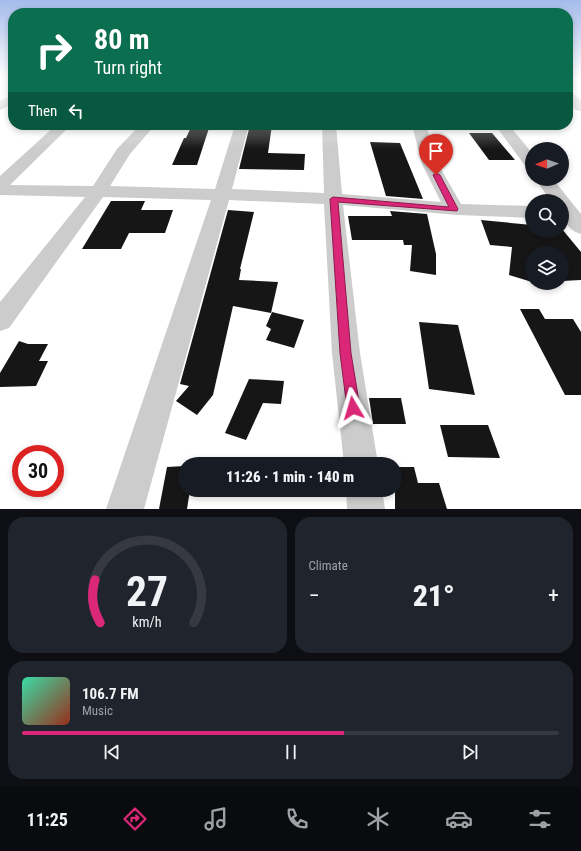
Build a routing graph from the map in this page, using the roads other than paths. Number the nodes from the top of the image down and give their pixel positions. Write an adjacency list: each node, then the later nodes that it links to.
1 (59, 130): 8 (street)
2 (143, 130): 11 (street)
3 (241, 130): 12 (street)
4 (329, 130): 14 (street)
5 (420, 130): 15 (street)
6 (506, 130): 7 (street)
7 (525, 155)
8 (0, 185)
9 (550, 186): 13 (street)
10 (0, 190): 11 (street)
11 (98, 192): 12 (street); 19 (street)
12 (222, 194): 14 (street); 22 (street)
13 (556, 194)
14 (333, 199): 15 (street); 20 (street)
15 (454, 209): 17 (street)
16 (569, 211): 18 (street)
17 (525, 212)
18 (581, 228)
19 (0, 321)
20 (359, 457)
21 (365, 497): 23 (street)
22 (125, 509)
23 (366, 509)

